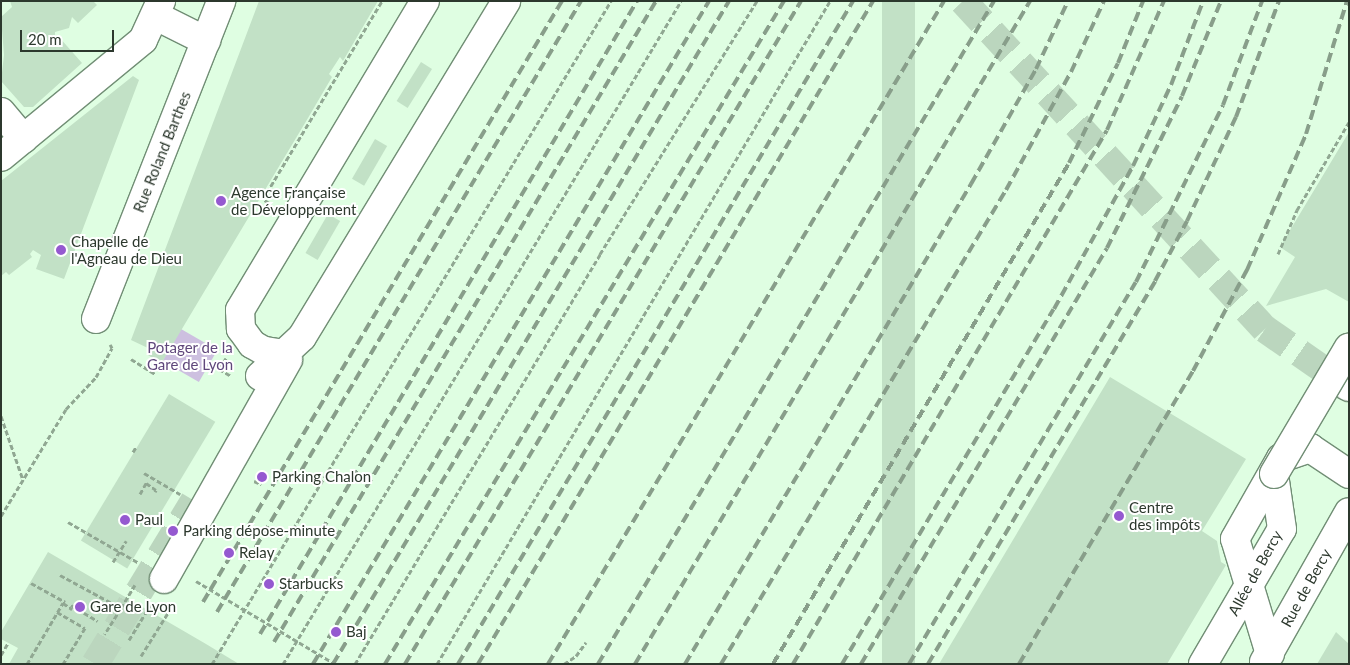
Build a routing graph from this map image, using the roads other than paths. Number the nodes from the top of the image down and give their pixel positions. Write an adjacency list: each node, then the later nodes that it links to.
1 (221, 1): 5 (street, Rue Roland Barthes)
2 (425, 1): 10 (street)
3 (506, 1): 10 (street)
4 (159, 9): 5 (street); 7 (street)
5 (206, 41): 9 (street, Rue Roland Barthes)
6 (1, 112): 7 (street)
7 (24, 139): 8 (street)
8 (1, 157)
9 (96, 319)
10 (293, 345): 12 (street); 16 (street)
11 (1349, 347): 19 (street, Allée de Bercy, bridge)
12 (260, 376)
13 (1349, 474): 15 (street)
14 (1349, 512): 17 (street, Rue de Bercy)
15 (1245, 568): 17 (street); 18 (street)
16 (176, 578)
17 (1267, 659)
18 (1185, 664)
19 (1202, 664)

